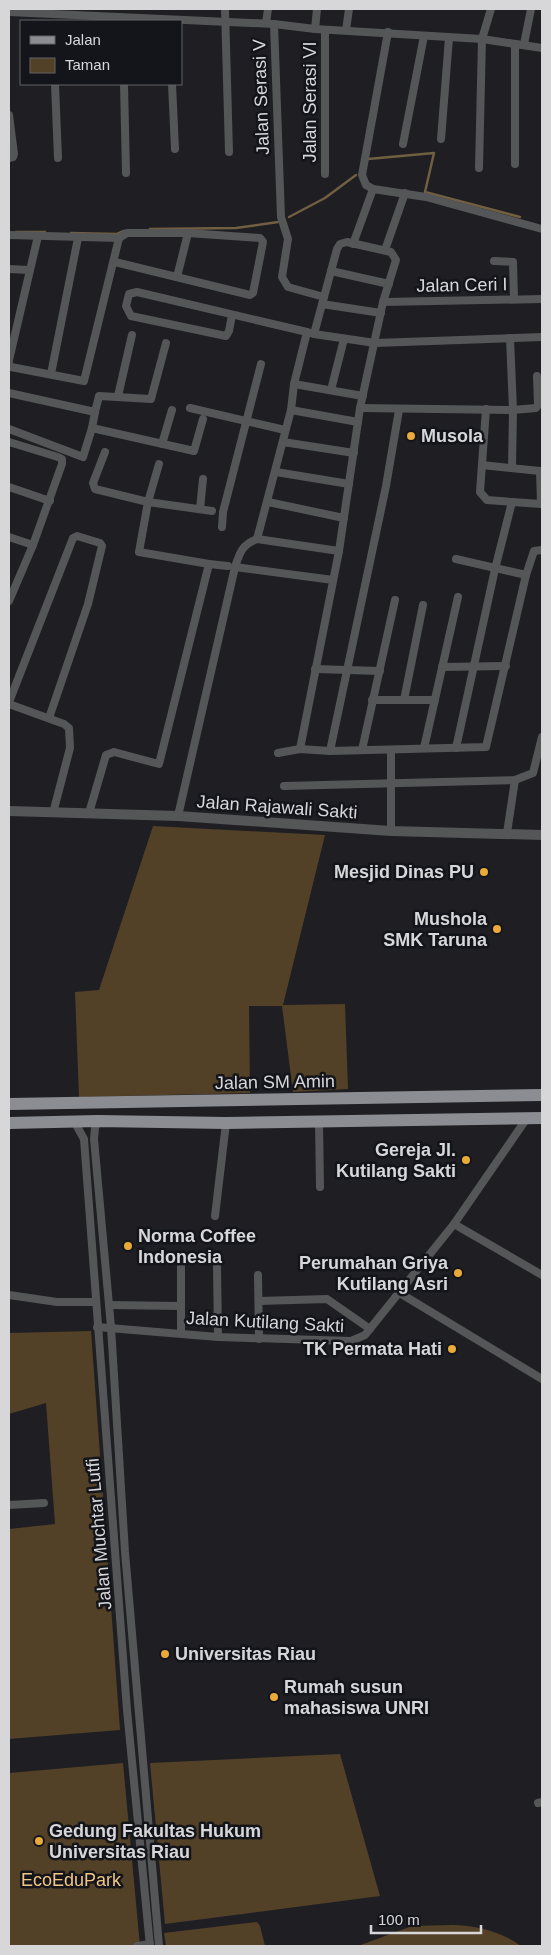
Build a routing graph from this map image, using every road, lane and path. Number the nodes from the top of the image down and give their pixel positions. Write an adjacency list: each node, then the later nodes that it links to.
1 (170, 9): 12 (street)
2 (225, 9): 14 (street)
3 (268, 9): 15 (street, Jalan Serasi V)
4 (317, 9): 16 (street)
5 (349, 9): 18 (street)
6 (490, 9): 22 (street)
7 (531, 9): 23 (street)
8 (9, 12): 10 (street)
9 (133, 12): 11 (street); 12 (street)
10 (52, 18): 11 (street)
11 (123, 19)
12 (169, 20)
13 (182, 21): 14 (street)
14 (224, 23): 15 (street); 33 (street)
15 (270, 23): 16 (street); 59 (street, Jalan Serasi V)
16 (315, 29): 17 (street)
17 (325, 30): 18 (street); 39 (street, Jalan Serasi VI)
18 (346, 30): 19 (street)
19 (388, 32): 20 (street); 40 (street)
20 (424, 36): 21 (street); 31 (street)
21 (448, 38): 22 (street); 30 (street)
22 (482, 40): 23 (street); 37 (street)
23 (519, 44): 24 (street); 36 (street)
24 (542, 48)
25 (55, 85): 35 (street)
26 (124, 85): 38 (street)
27 (172, 85): 32 (street)
28 (9, 115): 29 (street)
29 (9, 122): 34 (street)
30 (441, 139)
31 (403, 144)
32 (175, 149)
33 (229, 152)
34 (9, 158)
35 (58, 158)
36 (515, 164)
37 (479, 168)
38 (126, 173)
39 (325, 174)
40 (373, 189): 41 (street); 48 (street)
41 (405, 193): 42 (street); 49 (street)
42 (542, 228)
43 (188, 233): 47 (street); 55 (street); 55 (street)
44 (9, 235): 45 (street)
45 (38, 236): 46 (street); 53 (street)
46 (78, 238): 47 (street); 75 (street)
47 (119, 238): 51 (street)
48 (353, 244): 49 (street); 54 (street)
49 (385, 250): 56 (street)
50 (494, 261): 57 (street)
51 (114, 262): 55 (street); 75 (street)
52 (9, 269): 53 (street)
53 (30, 270): 64 (street)
54 (331, 271): 56 (street); 59 (street)
55 (177, 278)
56 (389, 284): 60 (street)
57 (514, 299): 58 (street, Jalan Ceri I); 60 (street, Jalan Ceri I)
58 (542, 299)
59 (323, 300): 61 (street, Jalan Serasi V); 65 (street)
60 (383, 302): 61 (street)
61 (381, 313): 70 (street)
62 (232, 314): 62 (street); 65 (street)
63 (9, 320): 64 (street)
64 (19, 321): 72 (street)
65 (310, 333): 69 (street); 77 (street)
66 (132, 335): 80 (street)
67 (542, 337): 68 (street)
68 (510, 338): 70 (street); 89 (street)
69 (344, 339): 70 (street); 78 (street)
70 (375, 343): 81 (street)
71 (166, 344): 80 (street)
72 (9, 360)
73 (9, 364): 75 (street)
74 (261, 364): 92 (street)
75 (51, 374)
76 (538, 376): 82 (street)
77 (294, 384): 78 (street); 86 (street)
78 (331, 390): 81 (street)
79 (9, 393): 90 (street)
80 (118, 396): 90 (street)
81 (363, 396): 84 (street)
82 (540, 407): 89 (street)
83 (190, 408): 92 (street)
84 (360, 408): 87 (street); 93 (street)
85 (172, 410): 99 (street)
86 (292, 410): 93 (street); 96 (street)
87 (399, 410): 88 (street); 138 (street)
88 (486, 410): 89 (street); 103 (street)
89 (513, 410): 104 (street)
90 (94, 412): 94 (street)
91 (203, 419): 99 (street)
92 (247, 421): 96 (street); 118 (street)
93 (358, 422): 101 (street)
94 (92, 428): 95 (street); 99 (street)
95 (9, 429)
96 (285, 430): 98 (street)
97 (9, 442): 110 (street)
98 (283, 442): 101 (street); 106 (street)
99 (162, 444)
100 (106, 452): 111 (street)
101 (354, 453): 108 (street)
102 (159, 464): 111 (street)
103 (482, 465): 104 (street); 113 (street)
104 (512, 467): 105 (street)
105 (541, 469): 114 (street)
106 (276, 472): 108 (street); 112 (street)
107 (203, 479): 115 (street)
108 (349, 484): 117 (street)
109 (9, 487): 110 (street)
110 (50, 501): 121 (street)
111 (148, 502): 115 (street); 125 (street)
112 (268, 502): 117 (street); 120 (street)
113 (512, 502): 114 (street); 127 (street)
114 (542, 504)
115 (200, 509): 116 (street)
116 (212, 511)
117 (344, 518): 123 (street)
118 (222, 527)
119 (9, 537): 121 (street)
120 (257, 539): 123 (street); 126 (street)
121 (33, 545): 132 (street)
122 (542, 550): 128 (street)
123 (338, 551): 129 (street)
124 (456, 558): 127 (street)
125 (209, 564): 126 (street); 158 (street)
126 (232, 567): 129 (street); 159 (street)
127 (495, 569): 128 (street); 136 (street)
128 (526, 575): 134 (street)
129 (333, 580): 137 (street)
130 (458, 597): 135 (street)
131 (395, 600): 139 (street)
132 (9, 601)
133 (423, 605): 141 (street)
134 (506, 666): 136 (street); 147 (street)
135 (442, 667): 136 (street); 142 (street)
136 (474, 668): 147 (street)
137 (315, 669): 138 (street); 148 (street)
138 (346, 670): 139 (street); 151 (street)
139 (380, 670): 140 (street)
140 (372, 700): 141 (street); 149 (street)
141 (404, 700): 142 (street)
142 (435, 700): 146 (street)
143 (9, 703): 144 (street); 144 (street)
144 (49, 718): 157 (street)
145 (542, 737): 153 (street)
146 (424, 748): 147 (street); 150 (street)
147 (456, 748)
148 (300, 750): 151 (street); 152 (street)
149 (362, 750): 150 (street); 151 (street)
150 (391, 750): 154 (street)
151 (330, 751)
152 (278, 753)
153 (515, 780): 154 (street); 161 (street)
154 (390, 783): 155 (street); 160 (street)
155 (284, 786)
156 (9, 811): 157 (street, Jalan Rajawali Sakti)
157 (53, 813): 158 (street, Jalan Rajawali Sakti)
158 (89, 813): 159 (street, Jalan Rajawali Sakti)
159 (178, 816): 160 (street, Jalan Rajawali Sakti)
160 (390, 831): 161 (street, Jalan Rajawali Sakti)
161 (507, 833): 162 (street, Jalan Rajawali Sakti)
162 (542, 835)
163 (542, 1095): 164 (main road, Jalan SM Amin)
164 (203, 1101): 165 (main road, Jalan SM Amin); 170 (main road)
165 (9, 1104)
166 (527, 1118): 167 (main road); 171 (main road); 176 (street, Jalan Kutilang Sakti)
167 (542, 1118)
168 (74, 1121): 169 (main road); 172 (main road); 183 (street, Jalan Muchtar Lutfi)
169 (98, 1121): 170 (main road); 185 (street, Jalan Muchtar Lutfi)
170 (205, 1122): 173 (main road)
171 (319, 1122): 173 (main road); 174 (street)
172 (9, 1123)
173 (226, 1123): 175 (street)
174 (320, 1187)
175 (216, 1216)
176 (454, 1224): 180 (street); 181 (street, Jalan Kutilang Sakti)
177 (181, 1260): 186 (street)
178 (218, 1266): 191 (street)
179 (258, 1275): 184 (street)
180 (542, 1275)
181 (398, 1292): 189 (street, Jalan Kutilang Sakti); 193 (street)
182 (9, 1295): 183 (street)
183 (95, 1302): 187 (street, Jalan Muchtar Lutfi)
184 (258, 1302): 189 (street); 192 (street)
185 (109, 1305): 186 (street); 188 (street, Jalan Muchtar Lutfi)
186 (181, 1306): 190 (street)
187 (97, 1327): 188 (street, Jalan Kutilang Sakti); 196 (street, Jalan Muchtar Lutfi)
188 (111, 1327): 190 (street, Jalan Kutilang Sakti); 198 (street, Jalan Muchtar Lutfi)
189 (370, 1329): 192 (street, Jalan Kutilang Sakti)
190 (181, 1333): 191 (street, Jalan Kutilang Sakti)
191 (218, 1337): 192 (street, Jalan Kutilang Sakti)
192 (259, 1339)
193 (542, 1380)
194 (44, 1503): 195 (street)
195 (9, 1505)
196 (150, 1945): 197 (street)
197 (137, 1946)
198 (159, 1946)

